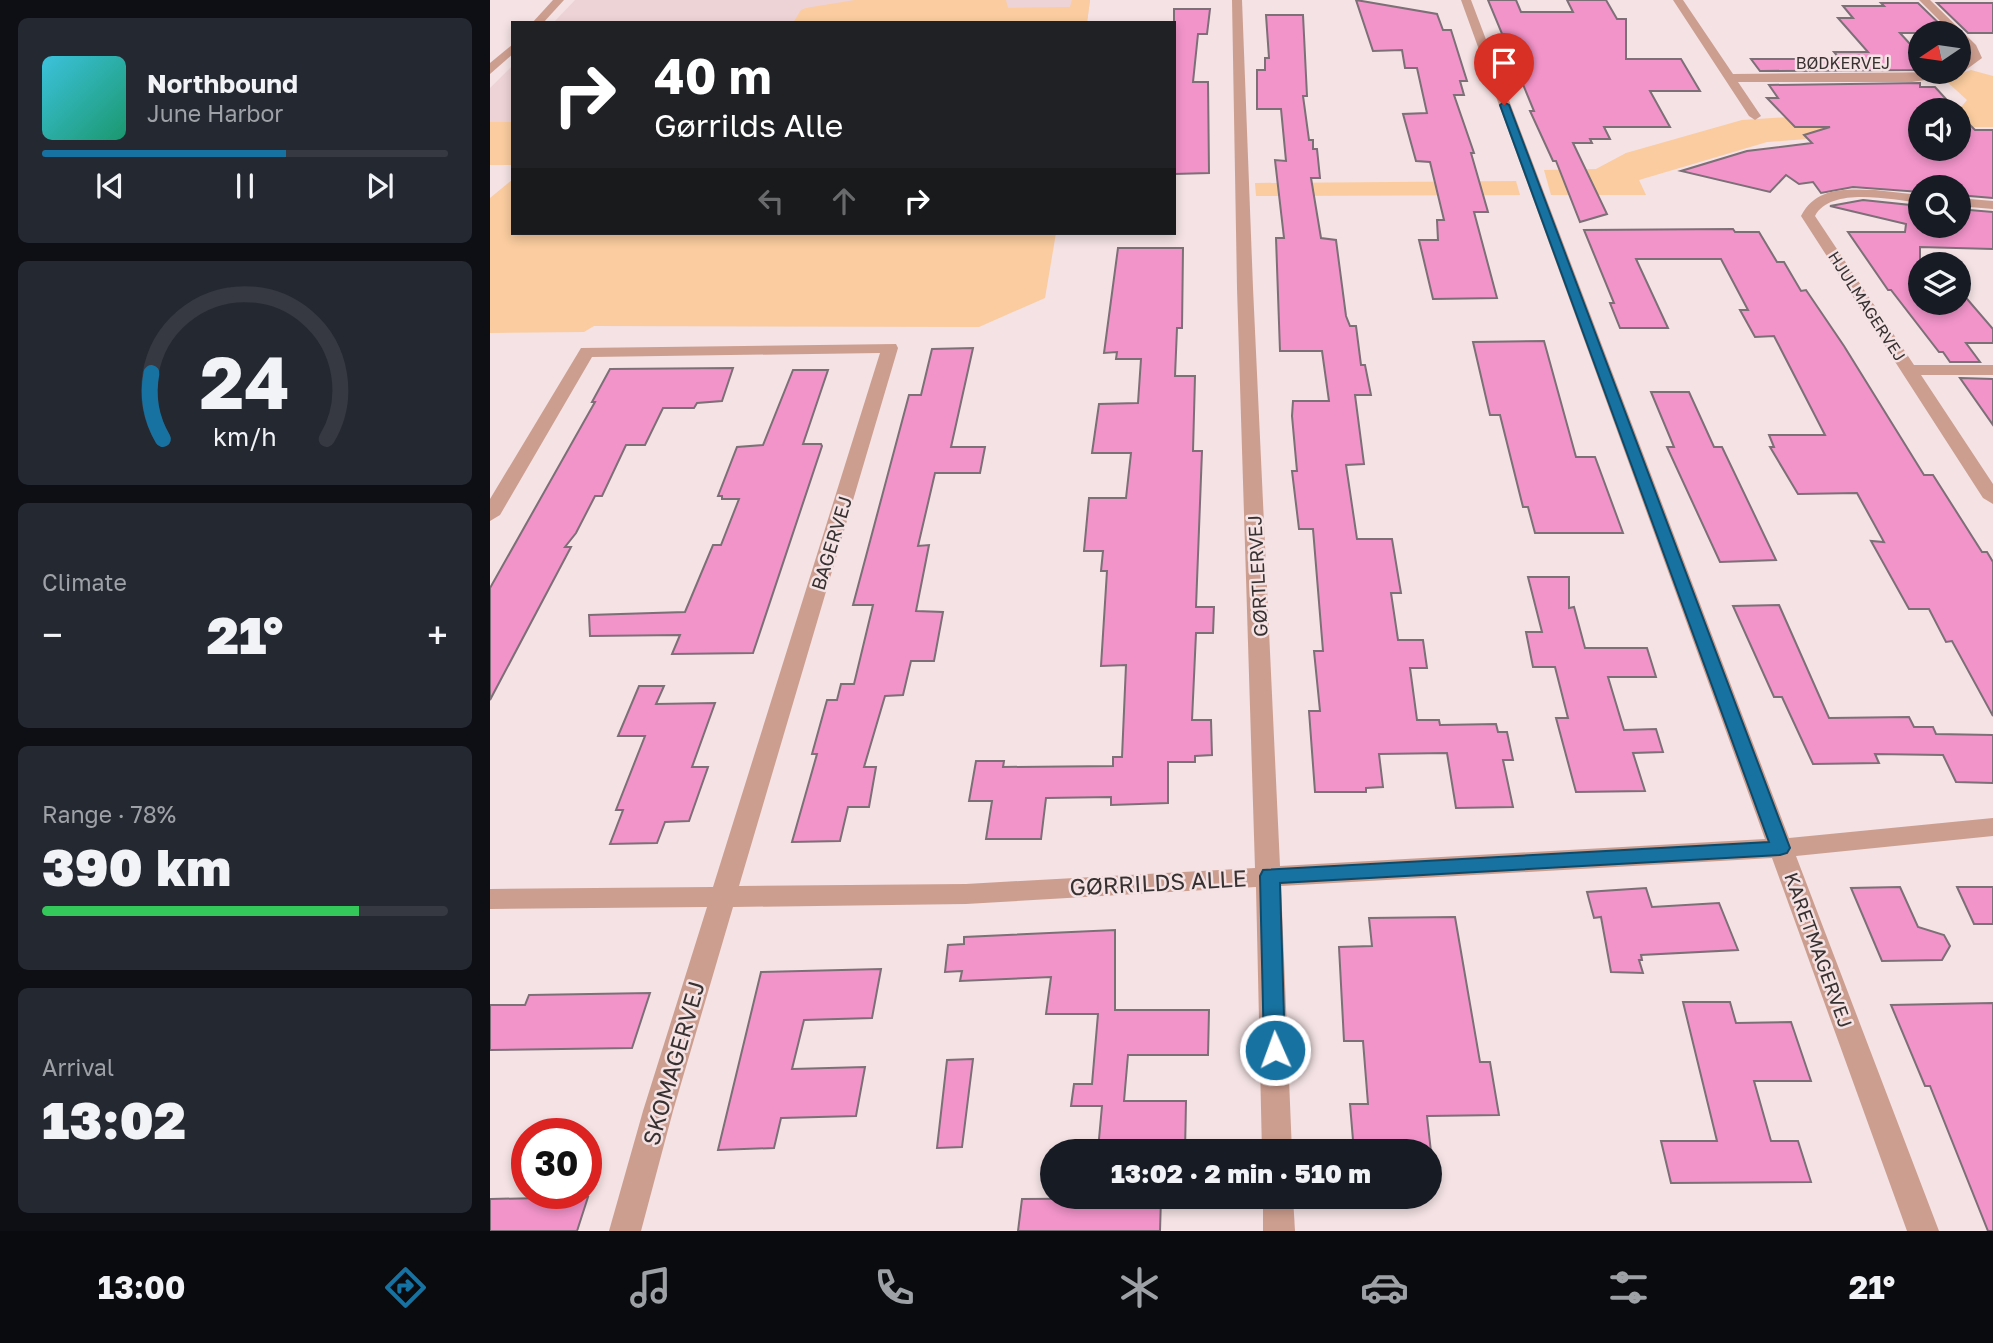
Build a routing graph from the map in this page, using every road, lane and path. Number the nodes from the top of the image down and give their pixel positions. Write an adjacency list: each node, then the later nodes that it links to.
1 (559, 0): 6 (street)
2 (1237, 0): 24 (street, GØRTLERVEJ)
3 (1466, 0): 23 (street, KARETMAGERVEJ)
4 (1678, 0): 12 (street)
5 (1924, 0): 7 (street, BØDKERVEJ)
6 (539, 21)
7 (1946, 21)
8 (1971, 46): 10 (street, BØDKERVEJ)
9 (511, 49): 11 (street)
10 (1971, 61)
11 (490, 71)
12 (1730, 78): 13 (street, BØDKERVEJ); 14 (street)
13 (1908, 78)
14 (1755, 116)
15 (1908, 198): 18 (street, HJULMAGERVEJ)
16 (1971, 203): 17 (street)
17 (1993, 205)
18 (1909, 370): 19 (street); 20 (street, HJULMAGERVEJ)
19 (1993, 370)
20 (1993, 498)
21 (490, 515): 25 (street, BAGERVEJ)
22 (1993, 827): 23 (street, GØRRILDS ALLE)
23 (1780, 848): 24 (street, GØRRILDS ALLE); 31 (street, KARETMAGERVEJ)
24 (1270, 876): 25 (street, GØRRILDS ALLE); 27 (street, GØRTLERVEJ)
25 (723, 895): 26 (street, GØRRILDS ALLE); 29 (street, SKOMAGERVEJ)
26 (490, 899)
27 (1277, 1139)
28 (1278, 1209): 30 (street)
29 (625, 1231)
30 (1279, 1231)
31 (1923, 1231)

